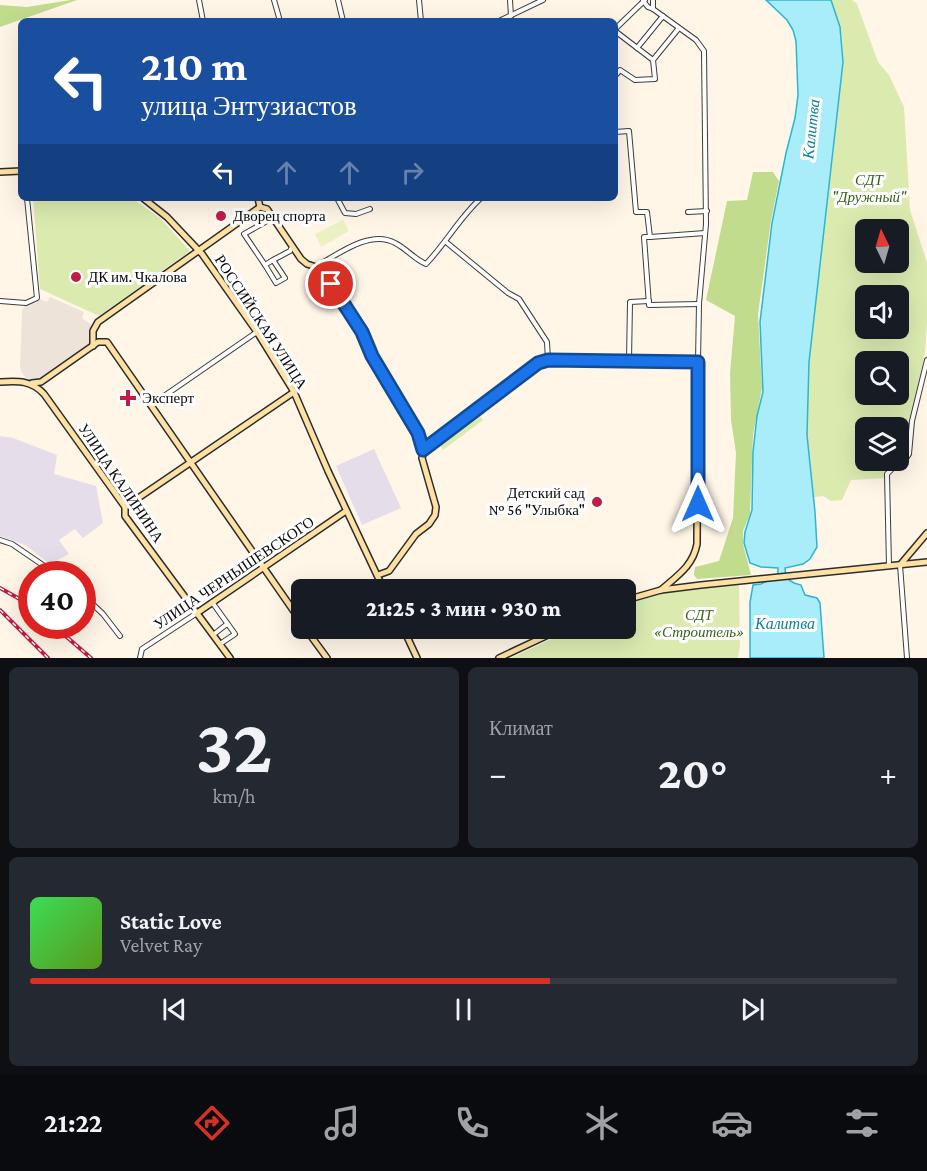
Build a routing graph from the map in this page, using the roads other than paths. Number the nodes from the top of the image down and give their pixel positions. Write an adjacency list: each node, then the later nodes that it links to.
1 (199, 0): 12 (street)
2 (274, 0): 13 (street)
3 (338, 0): 14 (street)
4 (419, 0): 15 (street)
5 (510, 0): 10 (street)
6 (543, 0): 10 (street)
7 (653, 0): 9 (street)
8 (644, 1): 9 (street); 17 (street)
9 (653, 9): 11 (street)
10 (511, 16): 16 (street)
11 (663, 16): 18 (street); 20 (street)
12 (202, 18)
13 (279, 18)
14 (342, 18)
15 (421, 18)
16 (506, 18)
17 (618, 27)
18 (679, 28): 21 (street); 33 (street)
19 (618, 32): 20 (street)
20 (637, 48): 21 (street)
21 (653, 60): 22 (street)
22 (618, 72)
23 (618, 132): 37 (street)
24 (18, 171): 25 (street)
25 (0, 172)
26 (27, 201): 44 (street)
27 (147, 201): 40 (street, РОССИЙСКАЯ УЛИЦА)
28 (259, 201): 31 (street)
29 (339, 201): 32 (street)
30 (475, 201): 38 (street)
31 (260, 207): 39 (street); 40 (street)
32 (370, 209)
33 (707, 211): 34 (street); 36 (street)
34 (688, 212)
35 (267, 220): 42 (street)
36 (705, 234): 37 (street); 46 (street)
37 (647, 237): 45 (street)
38 (446, 242): 43 (street); 49 (street)
39 (292, 247): 41 (street); 43 (street)
40 (199, 250): 47 (street, РОССИЙСКАЯ УЛИЦА); 48 (street)
41 (273, 260): 42 (street); 42 (street)
42 (265, 265)
43 (317, 266): 57 (street)
44 (0, 301)
45 (649, 301): 46 (street); 51 (street)
46 (699, 304): 52 (street)
47 (256, 333): 55 (street, РОССИЙСКАЯ УЛИЦА); 56 (street)
48 (93, 346): 54 (street); 56 (street)
49 (548, 360): 51 (street); 57 (street)
50 (927, 360): 68 (street)
51 (629, 362): 52 (street)
52 (698, 362): 72 (street)
53 (0, 382): 54 (street)
54 (32, 383): 59 (street, УЛИЦА КАЛИНИНА)
55 (294, 392): 58 (street); 60 (street, РОССИЙСКАЯ УЛИЦА)
56 (152, 405): 58 (street)
57 (423, 450): 70 (street)
58 (192, 463): 59 (street); 69 (street)
59 (125, 507): 77 (street, УЛИЦА КАЛИНИНА)
60 (346, 511): 69 (street, УЛИЦА ЧЕРНЫШЕВСКОГО); 70 (street, РОССИЙСКАЯ УЛИЦА)
61 (927, 533): 63 (street)
62 (0, 540): 64 (street)
63 (909, 555): 66 (street); 67 (street)
64 (37, 561)
65 (927, 562): 66 (street)
66 (914, 564): 67 (street)
67 (900, 565): 68 (street); 90 (street)
68 (889, 567): 72 (street)
69 (263, 569): 74 (street, УЛИЦА ЧЕРНЫШЕВСКОГО); 76 (street)
70 (378, 575): 71 (street, РОССИЙСКАЯ УЛИЦА)
71 (380, 579)
72 (661, 590): 73 (street)
73 (636, 597)
74 (212, 602): 77 (street, УЛИЦА ЧЕРНЫШЕВСКОГО); 78 (street)
75 (96, 607): 80 (street)
76 (291, 608)
77 (197, 613): 79 (street, УЛИЦА КАЛИНИНА); 85 (street, УЛИЦА ЧЕРНЫШЕВСКОГО)
78 (227, 624): 79 (street); 84 (street)
79 (213, 635): 84 (street, УЛИЦА КАЛИНИНА)
80 (120, 636)
81 (313, 639): 87 (street)
82 (408, 639): 88 (street)
83 (540, 639): 89 (street)
84 (220, 644): 86 (street, УЛИЦА КАЛИНИНА)
85 (140, 658)
86 (230, 658)
87 (327, 658)
88 (417, 658)
89 (499, 658)
90 (907, 658)

